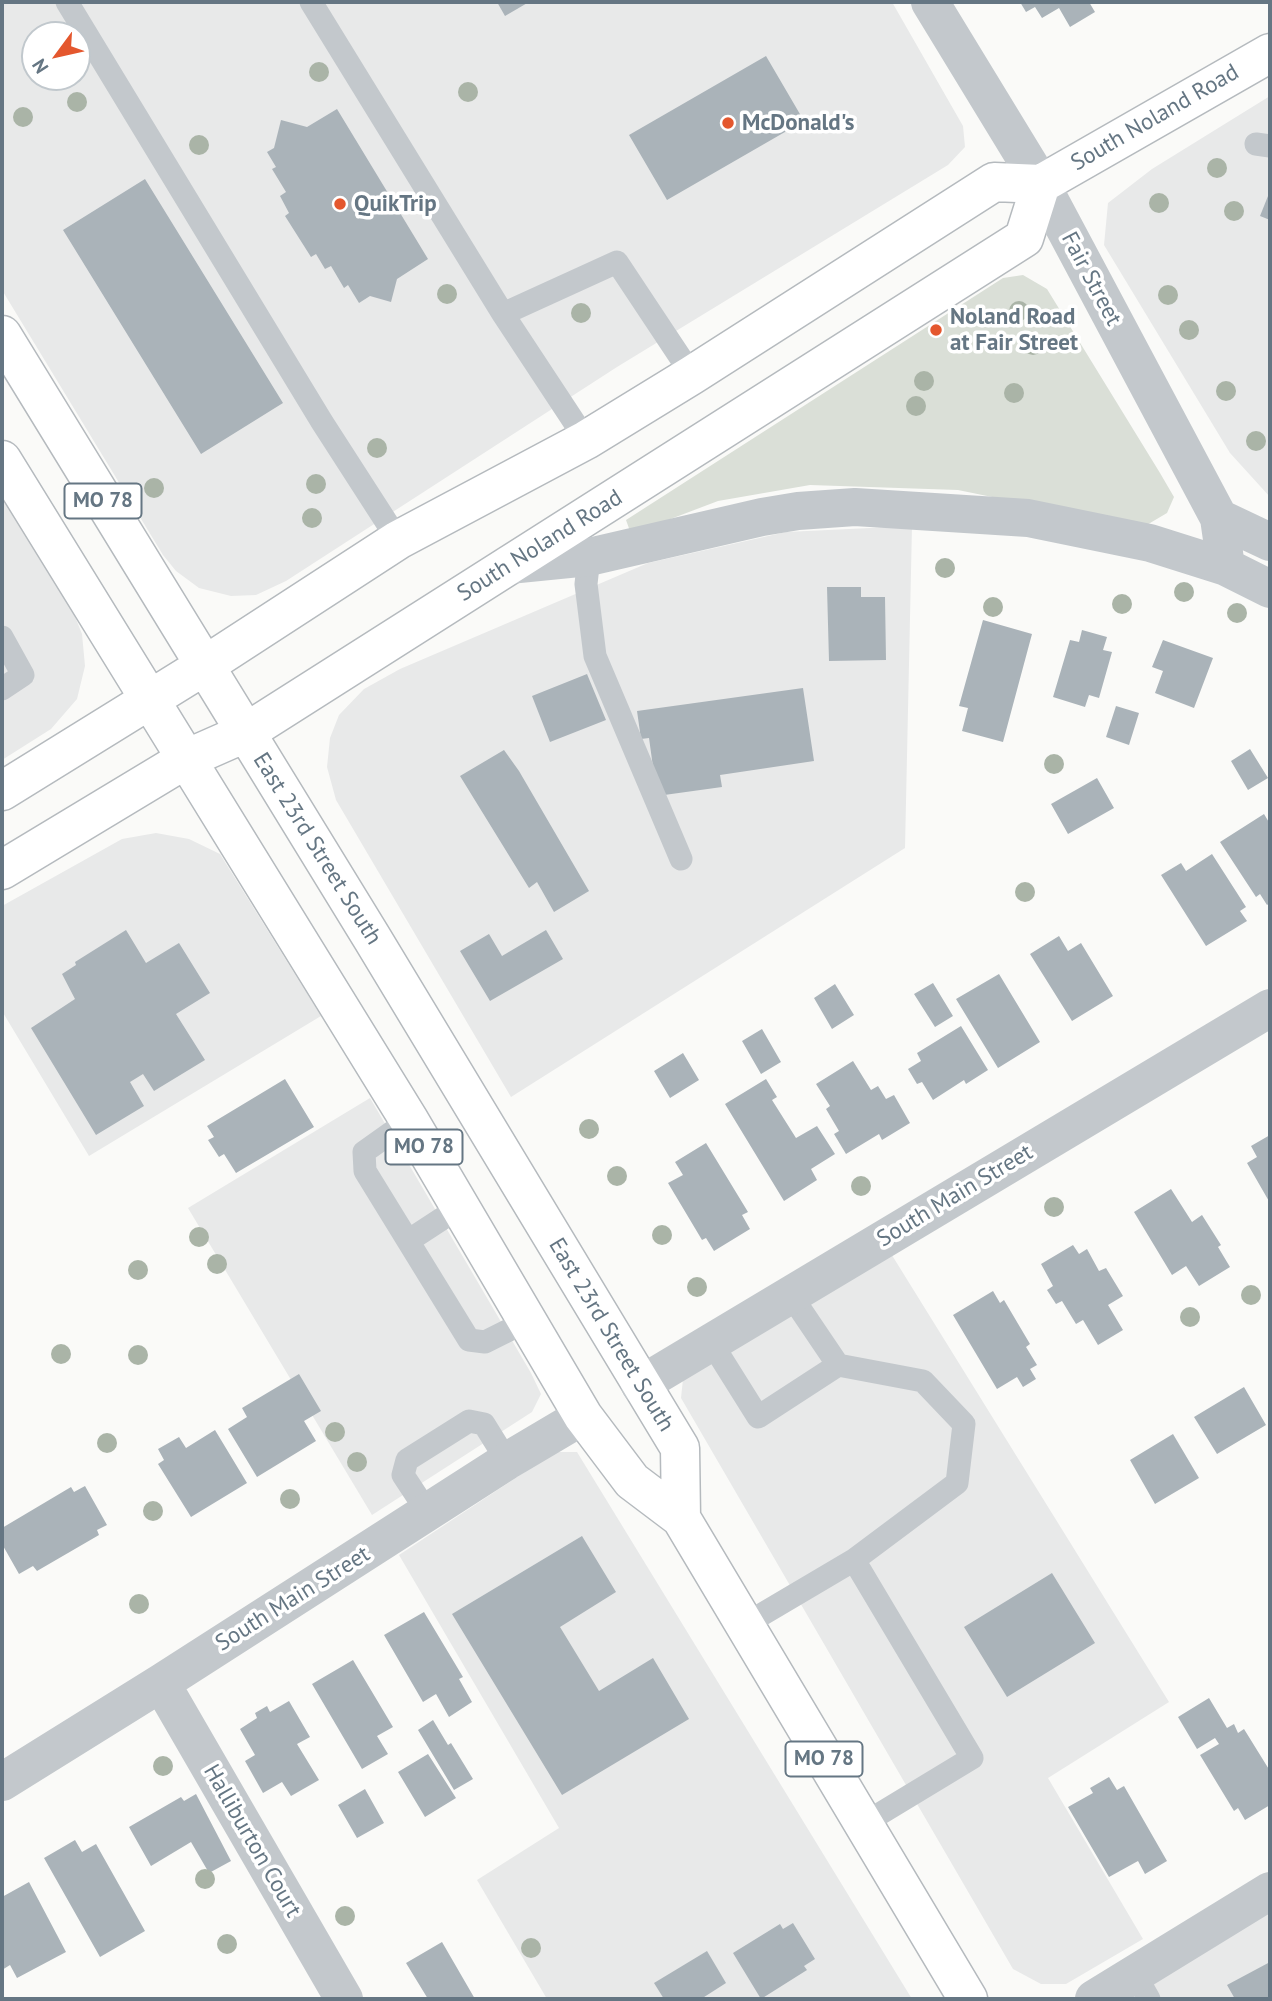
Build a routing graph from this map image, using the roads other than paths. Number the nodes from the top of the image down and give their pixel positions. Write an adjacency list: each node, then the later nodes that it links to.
1 (67, 2): 12 (lane)
2 (311, 2): 6 (lane)
3 (930, 2): 5 (street, Fair Street)
4 (1270, 53): 5 (main road, South Noland Road)
5 (1041, 184): 8 (main road); 11 (street, Fair Street); 15 (main road, South Noland Road)
6 (503, 314): 8 (lane); 9 (lane)
7 (2, 335): 19 (main road, East 23rd Street South / MO 78)
8 (692, 375): 9 (main road)
9 (586, 440): 12 (main road)
10 (3, 463): 21 (main road, MO 78)
11 (1219, 518): 13 (street); 16 (street, Fair Street)
12 (398, 540): 19 (main road)
13 (1270, 542)
14 (589, 557): 15 (street); 16 (street); 25 (lane)
15 (509, 565): 22 (main road, South Noland Road)
16 (1226, 566): 17 (street)
17 (1270, 589)
18 (2, 637): 20 (lane)
19 (204, 666): 21 (main road); 22 (main road, East 23rd Street South / MO 78)
20 (2, 689)
21 (150, 699): 23 (main road, MO 78); 24 (main road)
22 (246, 733): 23 (main road, South Noland Road); 35 (main road, East 23rd Street South / MO 78)
23 (186, 759): 26 (main road, South Noland Road); 28 (main road, MO 78)
24 (4, 784)
25 (681, 859)
26 (2, 870)
27 (1270, 1008): 31 (street, South Main Street)
28 (409, 1120): 29 (main road, MO 78); 30 (lane)
29 (460, 1207): 30 (lane); 32 (main road, MO 78)
30 (408, 1241): 32 (lane)
31 (790, 1294): 33 (street, South Main Street); 34 (lane)
32 (527, 1321): 36 (main road, MO 78)
33 (711, 1342): 34 (lane); 35 (street, South Main Street)
34 (838, 1365): 40 (lane)
35 (640, 1385): 39 (main road, East 23rd Street South / MO 78)
36 (583, 1416): 37 (street, South Main Street); 39 (main road, MO 78)
37 (507, 1461): 38 (street, South Main Street); 38 (lane)
38 (428, 1513): 42 (street, South Main Street)
39 (681, 1518): 41 (main road, MO 78)
40 (854, 1559): 41 (lane); 44 (lane)
41 (744, 1625): 44 (main road, MO 78)
42 (161, 1683): 43 (street, South Main Street); 47 (street, Halliburton Court)
43 (2, 1782)
44 (863, 1824): 48 (main road, MO 78)
45 (1270, 1892): 46 (street)
46 (1142, 1987): 49 (street)
47 (344, 1999)
48 (968, 1999)
49 (1094, 1999)

